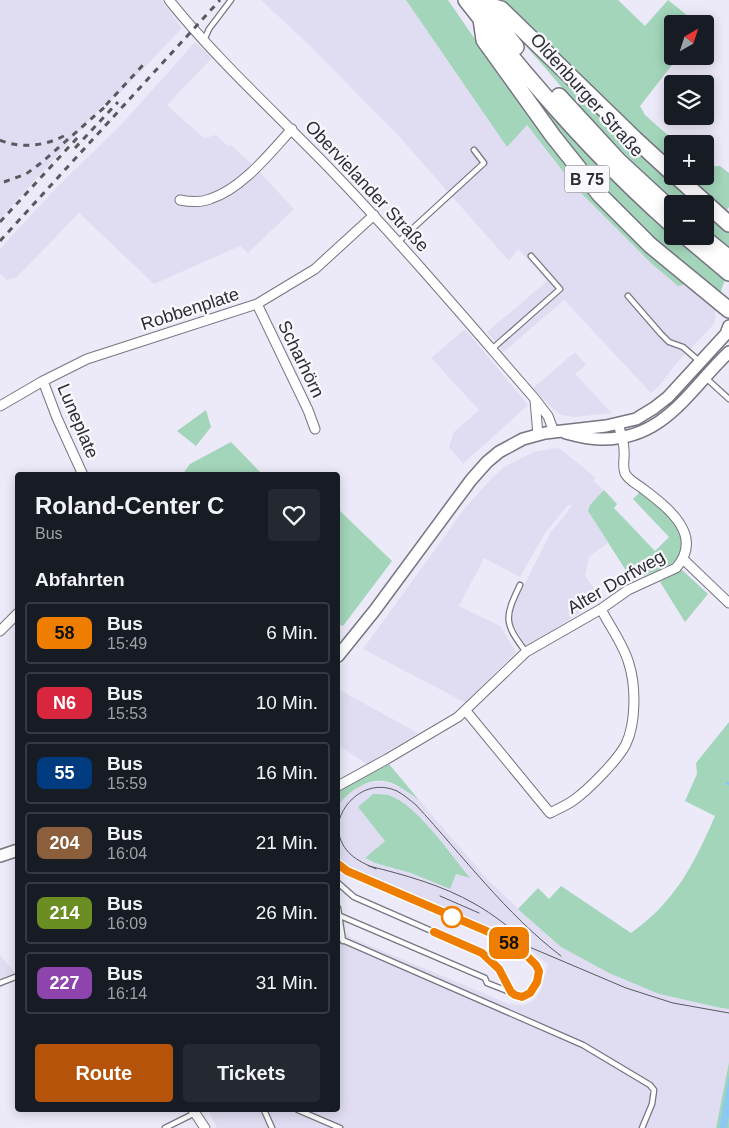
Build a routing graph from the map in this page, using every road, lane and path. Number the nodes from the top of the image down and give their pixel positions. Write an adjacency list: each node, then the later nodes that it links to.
1 (169, 0): 6 (street, Obervielander Straße)
2 (231, 0): 6 (lane)
3 (466, 0): 5 (highway, B 75)
4 (480, 1): 9 (highway, B 75); 12 (highway, Oldenburger Straße / B 75)
5 (481, 20): 14 (highway, B 75); 23 (highway, B 75)
6 (204, 41): 7 (street, Obervielander Straße)
7 (292, 129): 11 (street); 13 (street, Obervielander Straße)
8 (474, 150): 16 (lane)
9 (664, 166)
10 (686, 185): 15 (highway)
11 (180, 200)
12 (664, 203)
13 (374, 215): 16 (street, Obervielander Straße); 22 (street, Robbenplate)
14 (664, 218)
15 (729, 224)
16 (398, 242): 25 (street, Obervielander Straße)
17 (698, 245): 20 (highway)
18 (710, 245): 20 (highway)
19 (531, 256): 25 (lane)
20 (727, 266)
21 (628, 296): 27 (lane)
22 (257, 304): 29 (street, Robbenplate); 34 (street, Scharhörn)
23 (729, 310)
24 (729, 326): 27 (main road)
25 (492, 349): 30 (street, Obervielander Straße)
26 (729, 352): 28 (main road)
27 (700, 362): 33 (main road)
28 (705, 377): 31 (lane); 37 (main road)
29 (43, 381): 32 (street, Robbenplate); 38 (street, Luneplate)
30 (535, 399): 35 (street, Obervielander Straße); 36 (street)
31 (729, 399)
32 (0, 406)
33 (618, 424): 35 (main road); 37 (street, Alter Dorfweg)
34 (315, 429)
35 (557, 432): 36 (main road); 37 (main road)
36 (538, 435): 46 (main road)
37 (622, 438): 39 (street, Alter Dorfweg)
38 (83, 472)
39 (683, 560): 41 (street); 42 (street, Alter Dorfweg)
40 (520, 585): 45 (lane)
41 (729, 603)
42 (601, 609): 45 (street, Alter Dorfweg); 47 (street)
43 (15, 615): 44 (street)
44 (0, 631)
45 (526, 652): 47 (street, Alter Dorfweg)
46 (340, 654)
47 (466, 711): 48 (street, Alter Dorfweg)
48 (340, 785)
49 (15, 851): 50 (main road)
50 (0, 856)
51 (340, 866): 59 (lane)
52 (340, 884): 59 (lane)
53 (340, 916): 59 (lane)
54 (340, 925): 56 (lane)
55 (340, 939): 56 (lane)
56 (343, 941): 67 (lane)
57 (15, 977): 58 (lane)
58 (0, 983)
59 (511, 992)
60 (194, 1112): 63 (lane); 64 (street)
61 (265, 1112): 65 (lane)
62 (303, 1112): 66 (lane)
63 (165, 1128)
64 (205, 1128)
65 (272, 1128)
66 (340, 1128)
67 (642, 1128)

